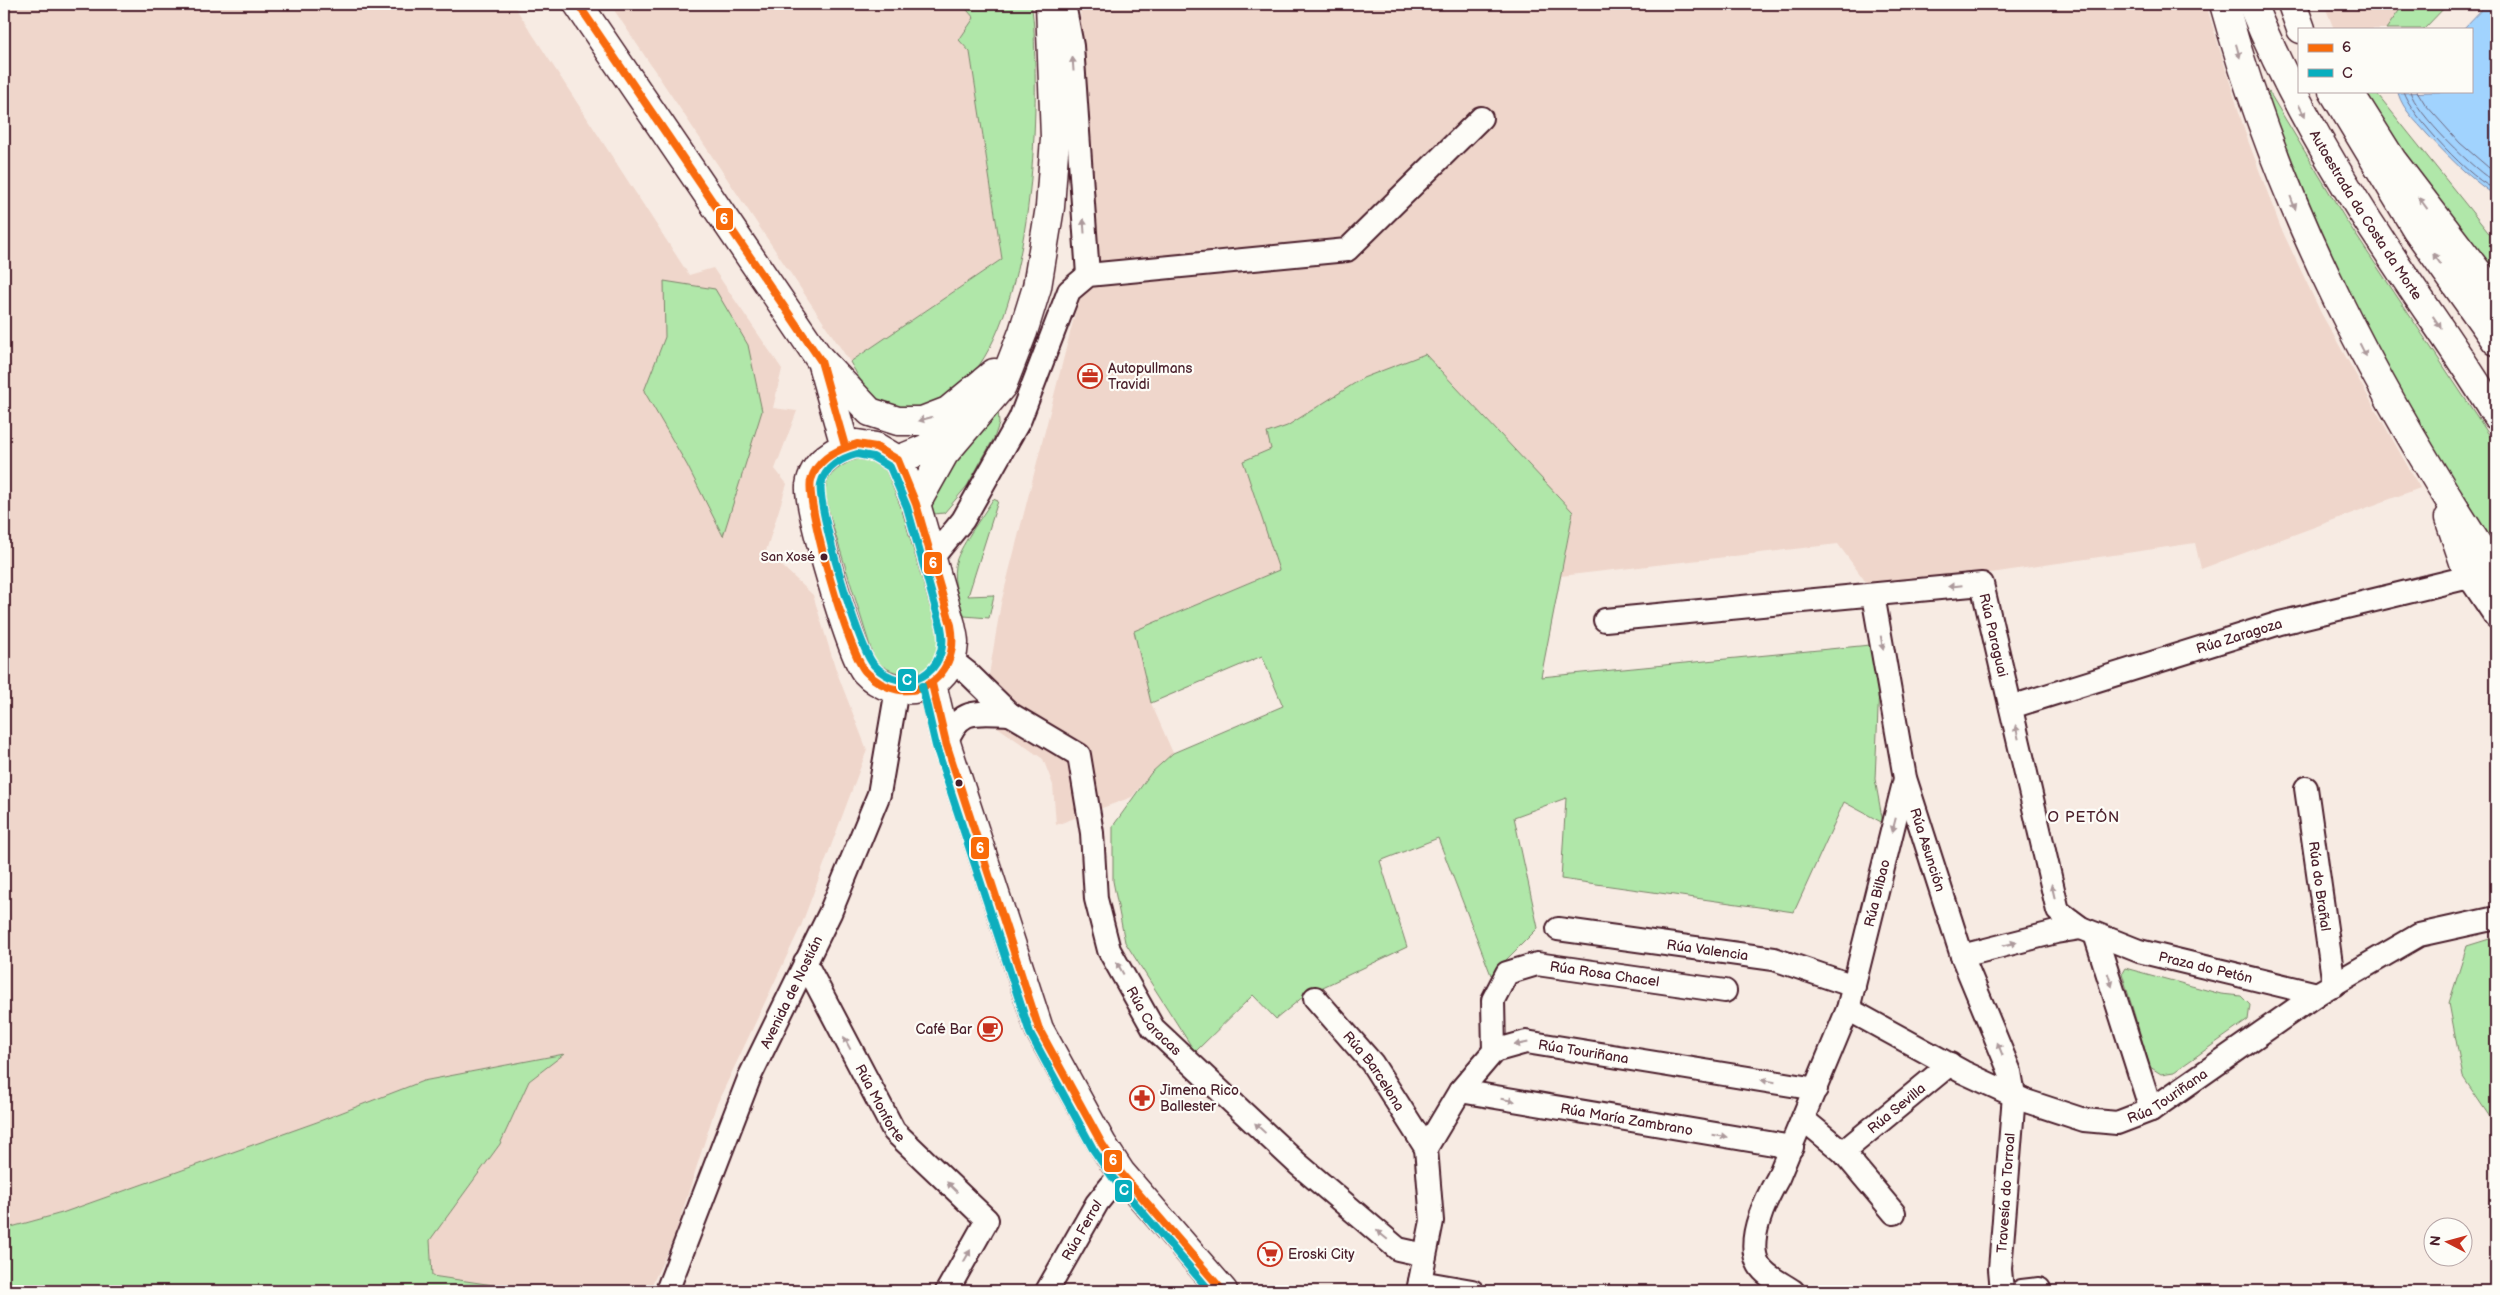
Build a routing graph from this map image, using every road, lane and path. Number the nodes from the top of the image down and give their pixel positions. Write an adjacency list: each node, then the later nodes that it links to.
1 (578, 4): 17 (main road)
2 (1050, 4): 15 (main road)
3 (1064, 4): 13 (street, one-way to 3)
4 (2224, 4): 22 (main road, one-way to 22)
5 (2252, 4): 19 (main road, Autoestrada da Costa da Morte, one-way to 19)
6 (2292, 4): 8 (main road)
7 (2300, 4): 9 (main road)
8 (2301, 28)
9 (2312, 28)
10 (2334, 92): 16 (main road, one-way to 10)
11 (2350, 92): 14 (main road, one-way to 11)
12 (1482, 118): 13 (street)
13 (1088, 275): 24 (street)
14 (2496, 296)
15 (1023, 332): 18 (main road); 23 (main road)
16 (2496, 342)
17 (822, 361): 18 (main road, one-way to 17); 20 (main road)
18 (994, 373): 21 (main road)
19 (2496, 415)
20 (845, 446): 21 (main road); 33 (main road)
21 (898, 460): 23 (main road)
22 (2439, 486): 25 (main road); 26 (main road)
23 (916, 504): 24 (main road)
24 (932, 558): 31 (main road)
25 (2496, 573)
26 (2469, 577): 27 (main road); 29 (street); 34 (street, Rúa Zaragoza)
27 (2496, 578)
28 (1874, 595): 30 (street, Rúa Paraguai); 34 (street, Rúa Paraguai, one-way to 28); 37 (street, Rúa Asunción, one-way to 37)
29 (2496, 617)
30 (1605, 620)
31 (950, 659): 32 (main road); 35 (street, Rúa Caracas)
32 (932, 684): 33 (main road); 36 (main road)
33 (897, 690): 43 (street, Avenida de Nostián)
34 (2011, 707): 41 (street, Rúa Paraguai, one-way to 34)
35 (1010, 714): 36 (street, Rúa Caracas); 61 (street, Rúa Caracas, one-way to 35)
36 (946, 744): 59 (main road)
37 (1905, 778): 42 (street, Rúa Asunción); 44 (street, Rúa Bilbao, one-way to 44)
38 (2306, 788): 45 (street, Rúa do Brañal)
39 (2496, 918): 45 (street, Rúa Touriñana)
40 (1558, 929): 44 (street, Rúa Valencia)
41 (2088, 931): 42 (street, one-way to 41); 45 (street, Praza do Petón); 54 (street, one-way to 54)
42 (1962, 956): 53 (street, Rúa Asunción, one-way to 42)
43 (805, 962): 63 (street, Avenida de Nostián); 64 (street, Rúa Monforte, one-way to 43)
44 (1854, 986): 48 (street, Rúa Bilbao)
45 (2325, 989): 54 (street, Rúa Touriñana)
46 (1725, 991): 49 (street, Rúa Rosa Chacel)
47 (1315, 998): 57 (street, Rúa Barcelona)
48 (1848, 1009): 50 (street, Rúa Touriñana); 51 (street)
49 (1494, 1051): 51 (street, Rúa Touriñana, one-way to 49); 52 (street)
50 (1950, 1064): 53 (street, Rúa Touriñana); 58 (street, Rúa Sevilla)
51 (1816, 1089): 55 (street)
52 (1460, 1091): 56 (street, Rúa María Zambrano, one-way to 56); 57 (street)
53 (2014, 1095): 54 (street, Rúa Touriñana); 69 (street, Travesía do Torroal)
54 (2151, 1110)
55 (1803, 1119): 56 (street); 58 (street)
56 (1792, 1147): 68 (street)
57 (1426, 1148): 61 (street)
58 (1843, 1152): 60 (street)
59 (1121, 1173): 65 (street, Rúa Ferrol); 66 (main road)
60 (1894, 1213)
61 (1425, 1256): 62 (street)
62 (1419, 1286): 67 (street)
63 (667, 1291)
64 (947, 1291)
65 (1046, 1291)
66 (1223, 1291)
67 (1472, 1291)
68 (1793, 1291)
69 (2002, 1291)

